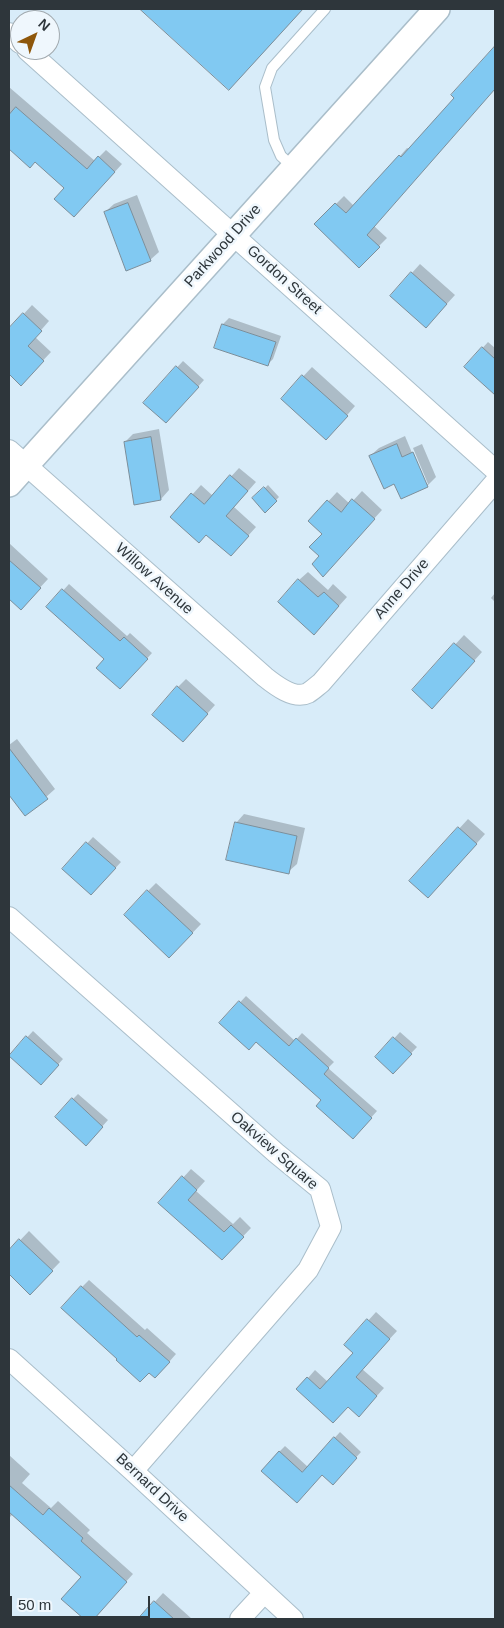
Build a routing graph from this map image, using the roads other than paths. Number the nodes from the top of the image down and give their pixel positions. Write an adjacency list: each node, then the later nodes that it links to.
1 (325, 9): 4 (lane)
2 (437, 9): 4 (street, Parkwood Drive)
3 (39, 60): 5 (street, Gordon Street)
4 (294, 168): 5 (street, Parkwood Drive)
5 (234, 235): 6 (street, Parkwood Drive); 7 (street, Gordon Street)
6 (17, 458): 9 (street, Parkwood Drive); 10 (street, Willow Avenue)
7 (495, 470)
8 (495, 482): 10 (street, Anne Drive)
9 (9, 484)
10 (307, 694)
11 (9, 917): 13 (street, Oakview Square)
12 (9, 1359): 13 (street, Bernard Drive)
13 (133, 1471): 14 (street, Bernard Drive)
14 (264, 1592): 15 (street); 16 (street, Bernard Drive)
15 (240, 1619)
16 (293, 1619)

